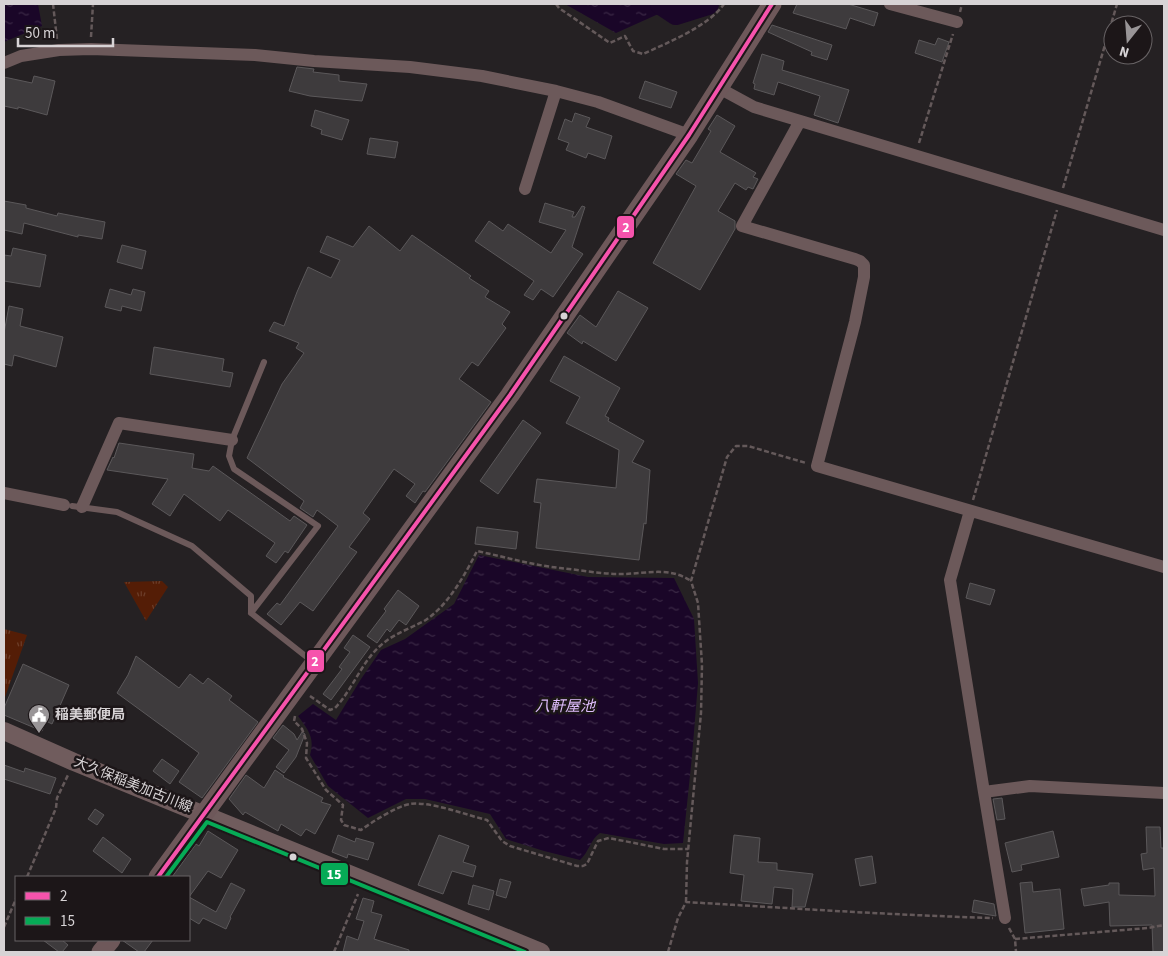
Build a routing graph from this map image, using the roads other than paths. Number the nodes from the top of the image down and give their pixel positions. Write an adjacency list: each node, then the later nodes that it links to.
1 (772, 4): 5 (main road)
2 (890, 4): 3 (street)
3 (957, 22)
4 (4, 63): 6 (street)
5 (719, 88): 7 (street); 8 (main road)
6 (556, 91): 8 (street); 9 (street)
7 (800, 121): 10 (street); 15 (street)
8 (689, 135): 18 (main road)
9 (525, 189)
10 (1164, 230)
11 (264, 362): 12 (lane)
12 (232, 440): 14 (street); 17 (lane)
13 (4, 493): 14 (street)
14 (73, 506): 17 (lane)
15 (970, 511): 16 (street); 20 (street)
16 (1164, 567)
17 (251, 613): 18 (lane)
18 (314, 663): 22 (main road)
19 (4, 731): 22 (main road, 大久保稲美加古川線)
20 (984, 792): 21 (street); 24 (street)
21 (1164, 793)
22 (205, 814): 23 (main road); 27 (main road, 大久保稲美加古川線)
23 (159, 876)
24 (1005, 918)
25 (110, 941): 26 (main road)
26 (102, 952)
27 (541, 952)

